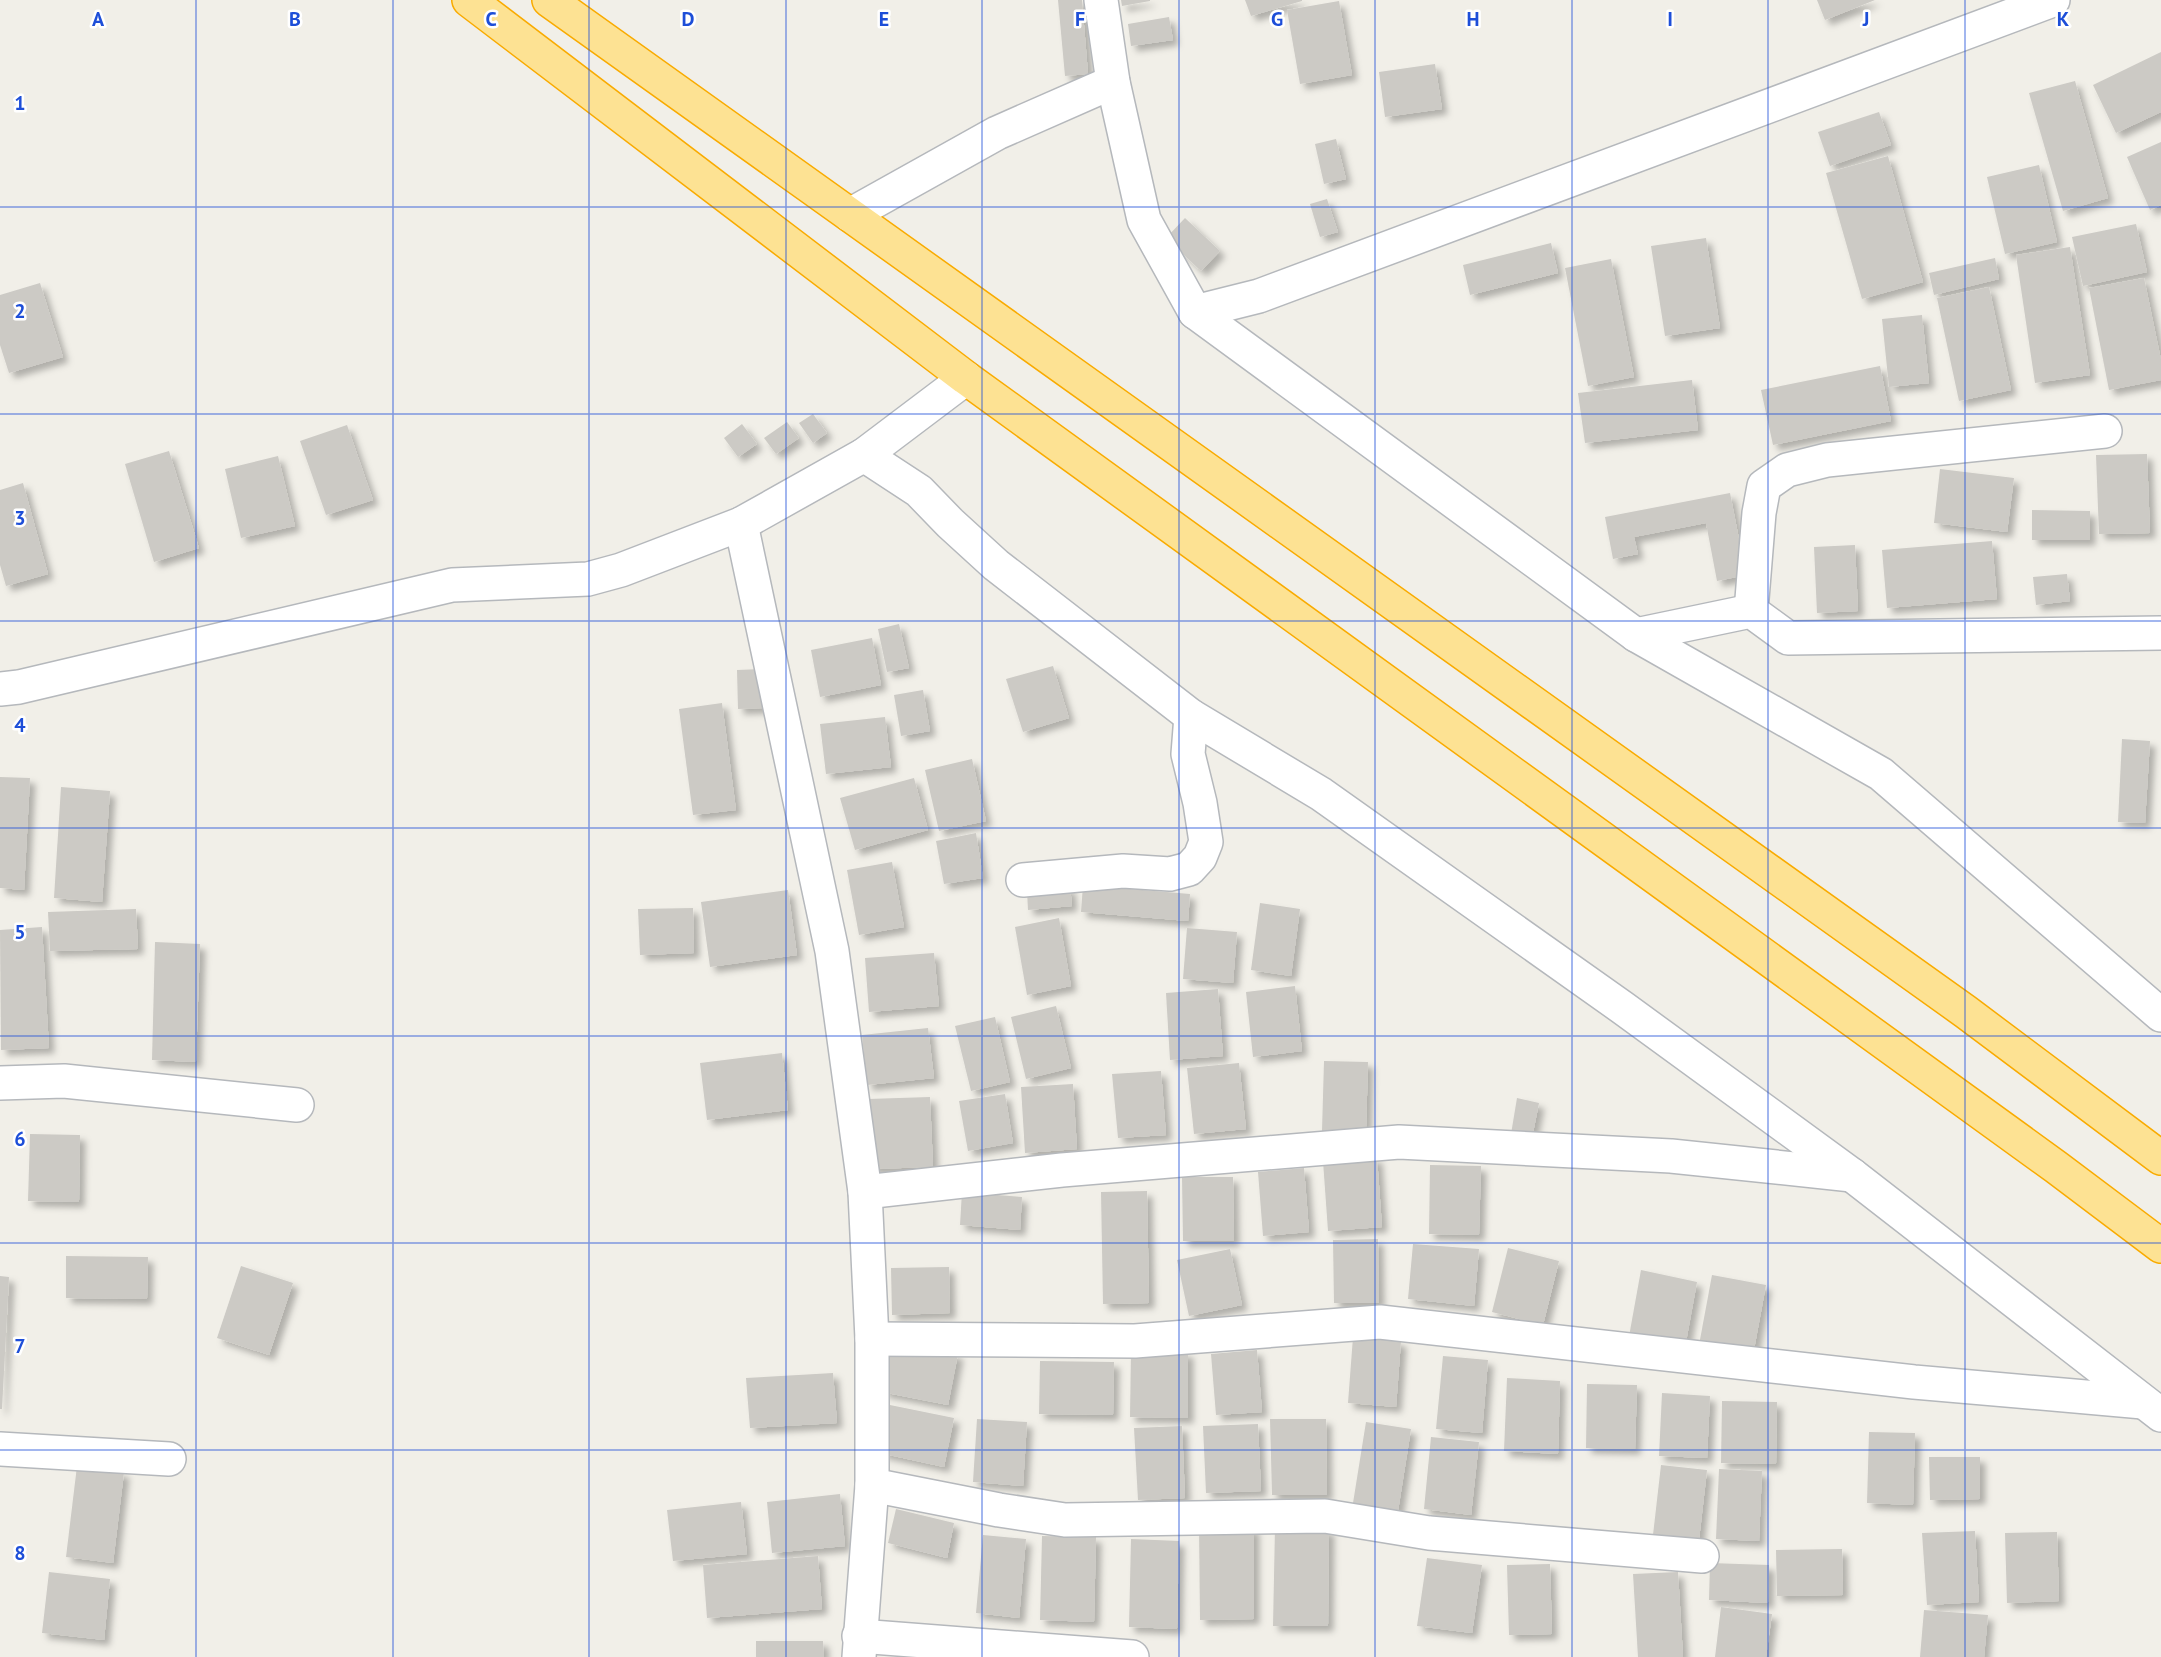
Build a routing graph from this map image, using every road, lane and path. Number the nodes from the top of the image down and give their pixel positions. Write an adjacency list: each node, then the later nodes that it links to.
1 (469, 0): 8 (highway)
2 (549, 0): 6 (highway)
3 (1101, 0): 5 (street)
4 (2053, 0): 7 (street)
5 (1113, 82): 6 (street); 7 (street)
6 (849, 215): 21 (highway)
7 (1195, 312): 14 (street)
8 (966, 378): 10 (street); 24 (highway)
9 (2105, 431): 12 (street)
10 (864, 454): 11 (street); 16 (street)
11 (741, 524): 15 (street); 23 (street)
12 (1752, 611): 13 (street); 14 (street)
13 (2161, 633)
14 (1636, 634): 18 (street)
15 (0, 689)
16 (1191, 716): 17 (street); 22 (street)
17 (1023, 880)
18 (2161, 1015)
19 (0, 1083): 20 (street)
20 (297, 1105)
21 (2161, 1158)
22 (1852, 1175): 23 (street); 26 (street)
23 (865, 1192): 25 (street)
24 (2161, 1246)
25 (872, 1339): 26 (street); 29 (street)
26 (2152, 1408)
27 (0, 1449): 28 (street)
28 (170, 1460)
29 (872, 1485): 30 (street); 31 (street)
30 (1702, 1556)
31 (859, 1647): 32 (street)
32 (1132, 1657)

